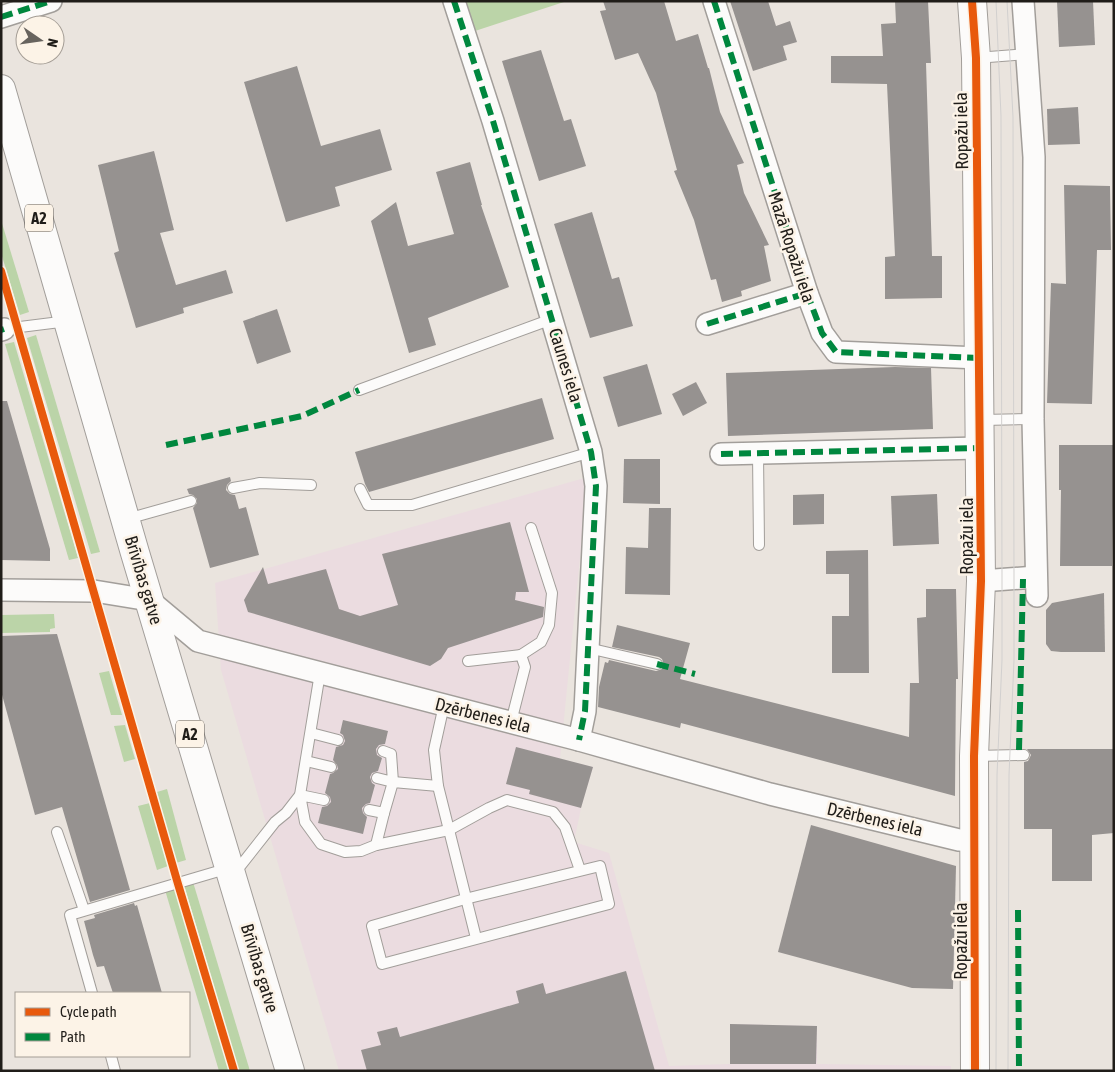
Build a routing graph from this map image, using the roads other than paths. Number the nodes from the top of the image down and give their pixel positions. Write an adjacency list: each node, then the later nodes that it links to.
1 (51, 1): 6 (street)
2 (454, 1): 12 (street, Caunes iela)
3 (714, 1): 11 (street, Mazā Ropažu iela)
4 (972, 1): 8 (main road, Ropažu iela)
5 (1023, 1): 7 (street)
6 (1, 17)
7 (1027, 54): 8 (lane); 18 (street)
8 (976, 58): 16 (main road, Ropažu iela)
9 (1, 89): 10 (main road, Brīvības gatve / A2)
10 (5, 116): 13 (main road, Brīvības gatve / A2)
11 (806, 294): 14 (street); 16 (street, Mazā Ropažu iela)
12 (552, 319): 17 (lane); 21 (street, Caunes iela)
13 (69, 321): 15 (lane); 28 (main road, Brīvības gatve / A2)
14 (707, 324)
15 (3, 330)
16 (980, 358): 19 (main road, Ropažu iela)
17 (359, 390)
18 (1033, 419): 19 (lane); 31 (street)
19 (980, 420): 20 (main road, Ropažu iela)
20 (980, 448): 22 (street); 31 (main road, Ropažu iela)
21 (591, 452): 26 (lane); 34 (street, Caunes iela)
22 (758, 453): 23 (street); 30 (lane)
23 (721, 454)
24 (311, 485): 25 (lane)
25 (233, 488)
26 (360, 489)
27 (191, 501): 28 (lane)
28 (125, 519): 33 (main road, Brīvības gatve / A2)
29 (531, 528): 35 (lane)
30 (758, 544)
31 (981, 581): 46 (main road, Ropažu iela)
32 (1, 590): 33 (street)
33 (150, 600): 38 (street, Dzērbenes iela); 61 (main road, Brīvības gatve / A2)
34 (588, 648): 37 (lane); 43 (street, Caunes iela)
35 (521, 655): 36 (lane); 40 (lane)
36 (468, 661)
37 (657, 664)
38 (320, 673): 39 (street, Dzērbenes iela); 41 (lane)
39 (444, 706): 40 (street, Dzērbenes iela); 51 (lane)
40 (512, 722): 43 (street, Dzērbenes iela)
41 (311, 733): 42 (lane); 47 (lane)
42 (338, 740)
43 (579, 740): 58 (street, Dzērbenes iela)
44 (383, 751): 50 (lane)
45 (1024, 755): 46 (lane)
46 (974, 756): 58 (main road, Ropažu iela)
47 (306, 761): 48 (lane); 52 (lane)
48 (331, 767)
49 (376, 778): 50 (lane)
50 (392, 782): 51 (lane); 55 (lane)
51 (438, 786): 56 (lane)
52 (300, 795): 53 (lane); 59 (lane); 61 (lane)
53 (324, 800)
54 (369, 810): 55 (lane)
55 (384, 813): 59 (lane)
56 (449, 830): 59 (lane); 60 (lane); 62 (lane)
57 (57, 832): 63 (lane)
58 (975, 840): 69 (main road, Ropažu iela)
59 (376, 845)
60 (580, 870): 62 (lane); 64 (lane)
61 (231, 872): 63 (lane); 68 (main road, Brīvības gatve / A2)
62 (465, 899): 64 (lane); 64 (lane)
63 (84, 910): 65 (lane)
64 (476, 938)
65 (92, 992)
66 (111, 1057): 67 (lane)
67 (115, 1071)
68 (290, 1071)
69 (975, 1071)

